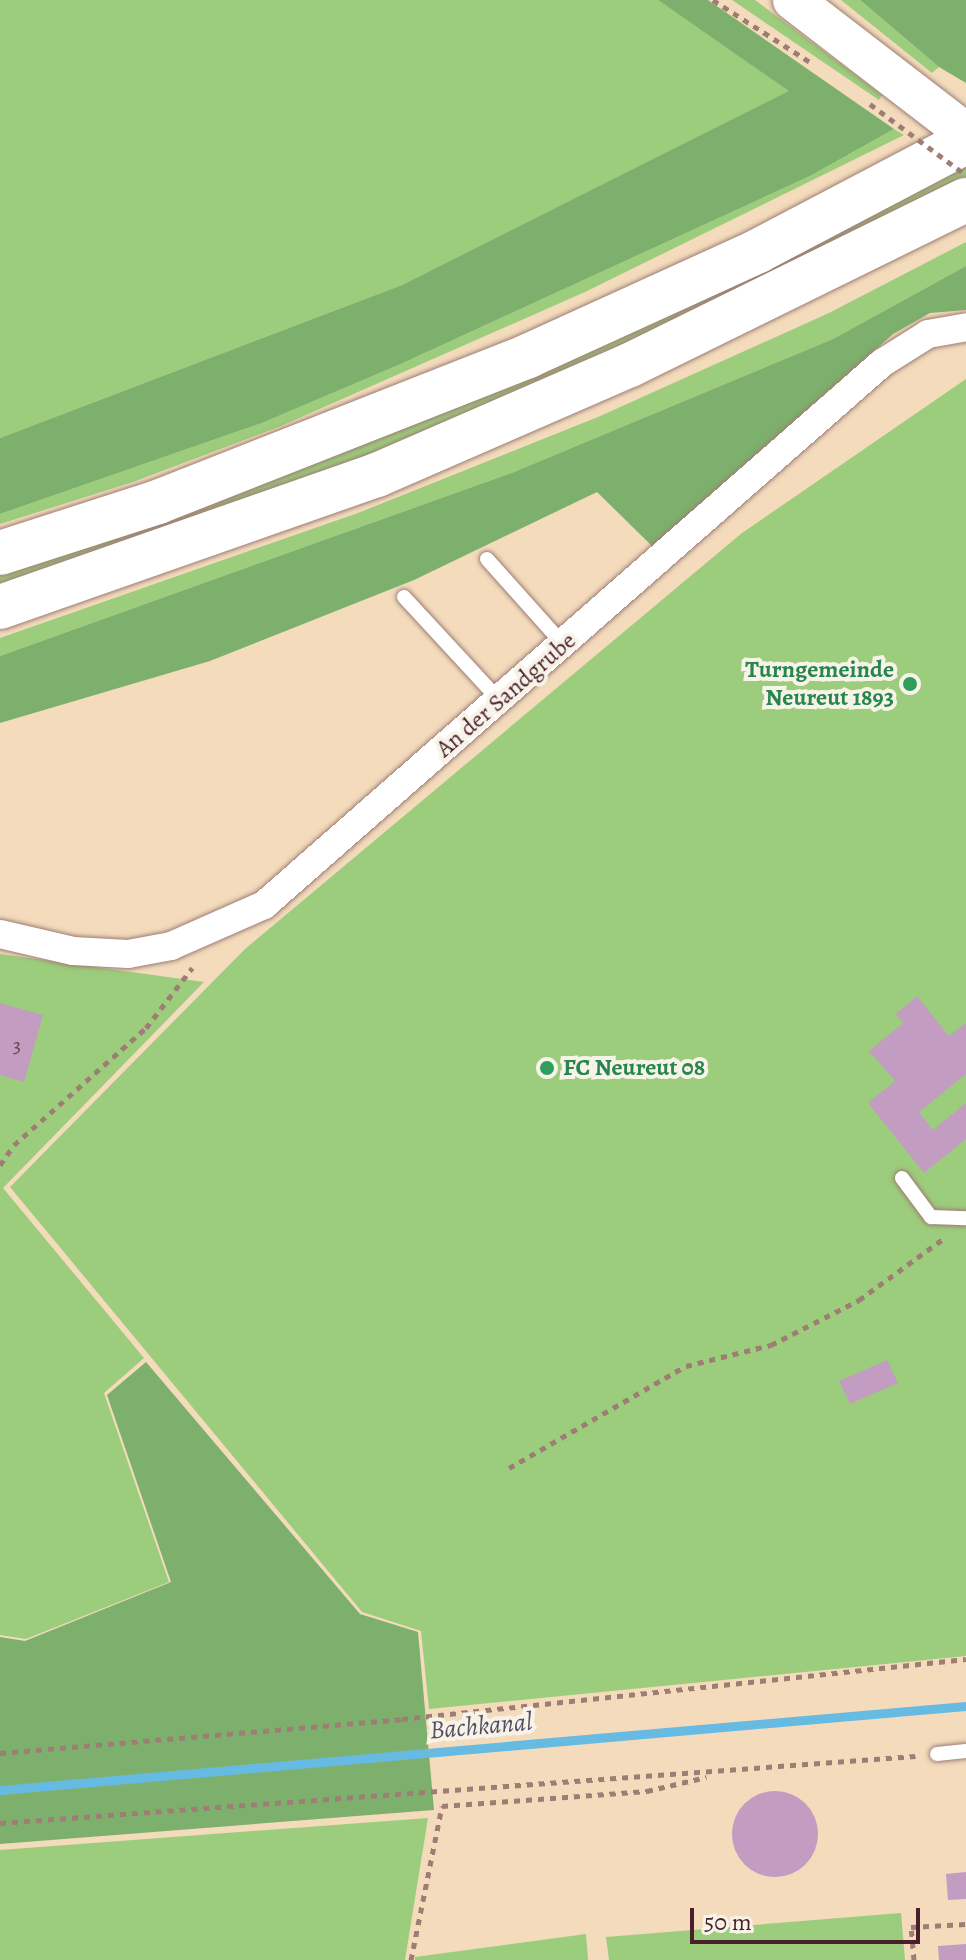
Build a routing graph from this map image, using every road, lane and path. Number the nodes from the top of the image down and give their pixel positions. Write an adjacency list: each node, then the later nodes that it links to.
1 (713, 0): 3 (path)
2 (793, 0): 5 (main road)
3 (819, 68)
4 (857, 95): 7 (path, bridge)
5 (966, 133)
6 (966, 142): 10 (highway)
7 (966, 175)
8 (966, 200): 13 (highway)
9 (966, 327): 14 (street, An der Sandgrube)
10 (0, 553)
11 (487, 559): 14 (lane)
12 (404, 597): 15 (lane)
13 (0, 607)
14 (564, 645): 15 (street, An der Sandgrube)
15 (500, 701): 16 (street, An der Sandgrube)
16 (202, 932): 17 (street, An der Sandgrube); 18 (path)
17 (0, 934)
18 (0, 1165)
19 (902, 1178): 20 (lane)
20 (966, 1218)
21 (955, 1231): 22 (path)
22 (509, 1468)
23 (966, 1659): 25 (path)
24 (966, 1751): 26 (lane)
25 (0, 1753)
26 (937, 1754): 27 (path)
27 (718, 1774): 28 (path); 30 (path)
28 (0, 1823)
29 (966, 1924): 31 (path)
30 (411, 1960)
31 (914, 1960)

